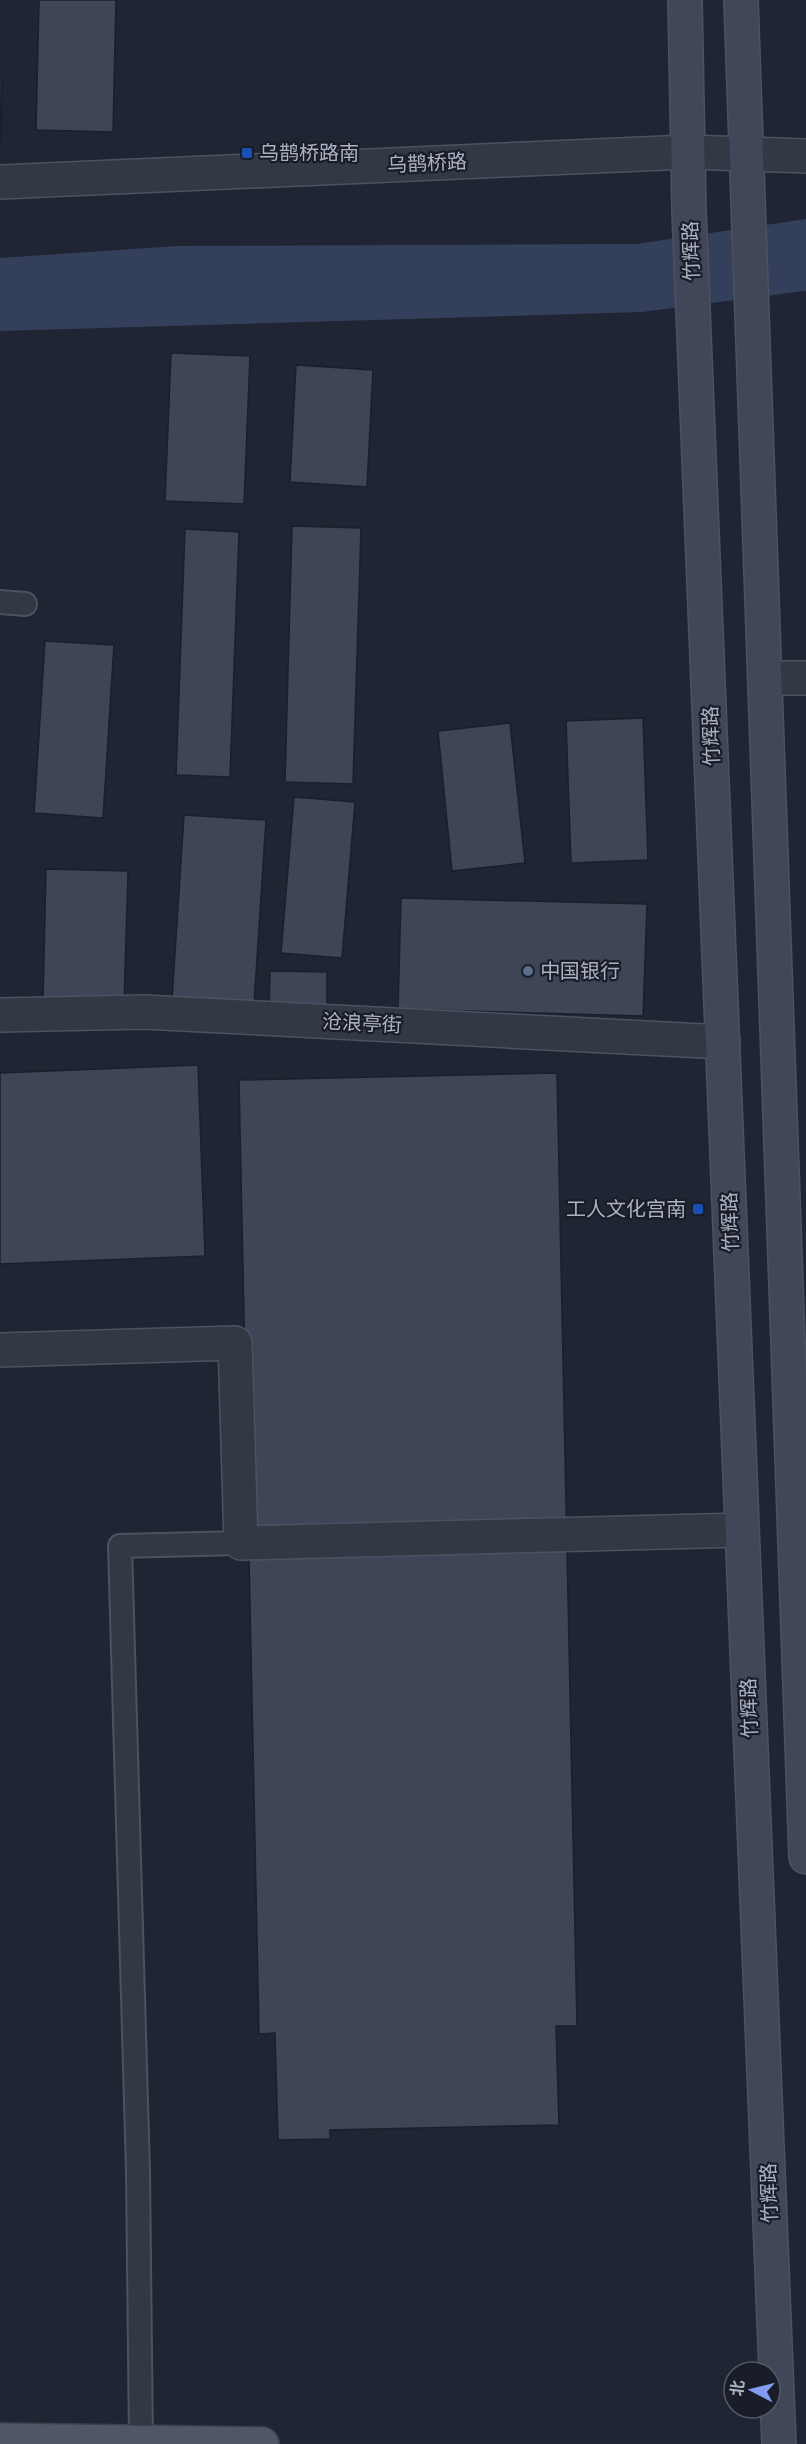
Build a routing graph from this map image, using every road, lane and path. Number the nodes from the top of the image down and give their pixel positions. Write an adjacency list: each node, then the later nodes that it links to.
1 (685, 0): 3 (main road, 竹辉路)
2 (741, 0): 4 (main road)
3 (688, 152): 4 (street, 乌鹊桥路); 6 (street, 乌鹊桥路); 12 (main road, 竹辉路)
4 (746, 154): 5 (street, 乌鹊桥路); 9 (main road)
5 (806, 156)
6 (0, 182)
7 (0, 602): 8 (lane)
8 (25, 604)
9 (765, 678): 10 (street); 16 (main road)
10 (806, 678)
11 (0, 1015): 12 (street, 沧浪亭街)
12 (723, 1041): 14 (main road, 竹辉路)
13 (0, 1350): 15 (street)
14 (742, 1530): 15 (street); 20 (main road, 竹辉路)
15 (241, 1543): 18 (lane)
16 (806, 1857)
17 (0, 2440): 18 (main road)
18 (141, 2442): 19 (main road)
19 (262, 2444)
20 (779, 2444)

